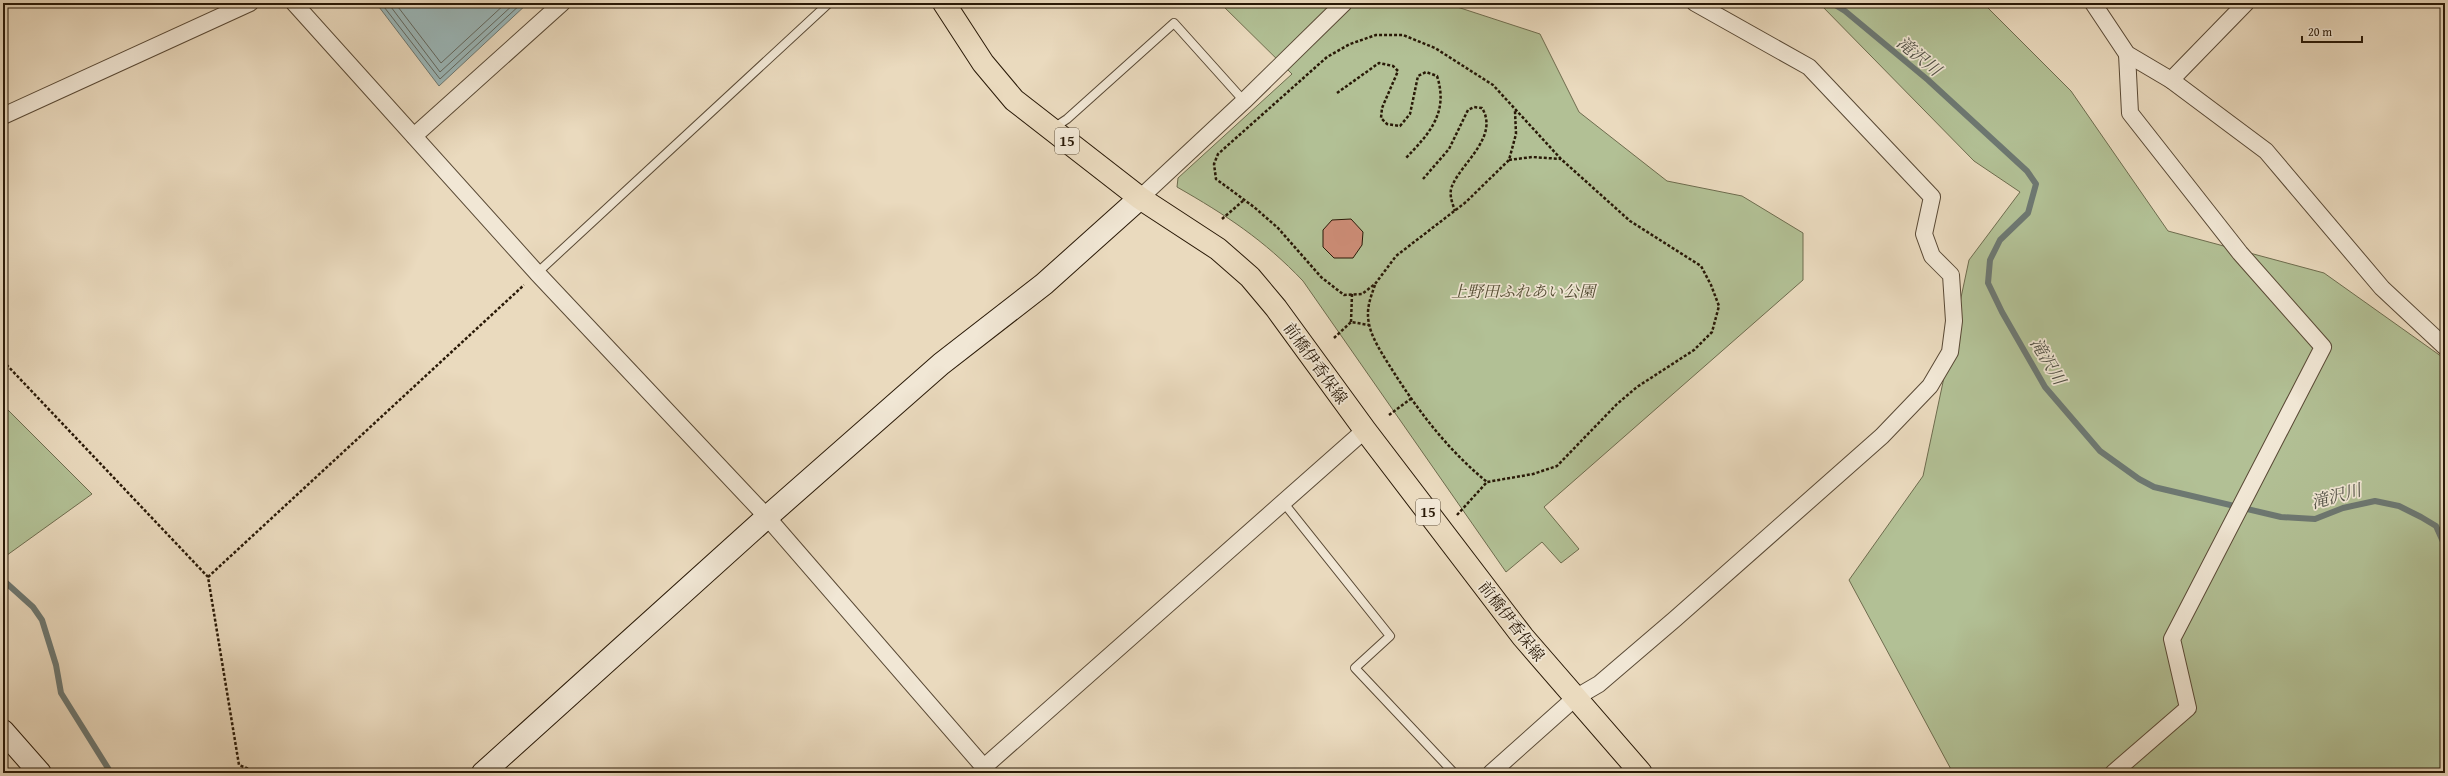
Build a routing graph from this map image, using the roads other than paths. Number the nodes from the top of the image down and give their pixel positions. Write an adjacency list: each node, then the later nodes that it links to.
1 (250, 3): 13 (street)
2 (294, 3): 15 (street)
3 (562, 3): 15 (street)
4 (944, 3): 14 (main road, 前橋伊香保線 / 15)
5 (1344, 3): 12 (street)
6 (1695, 3): 22 (street)
7 (2093, 3): 10 (street)
8 (2246, 3): 11 (street)
9 (823, 5): 17 (lane)
10 (2127, 54): 11 (street); 30 (street)
11 (2172, 80): 18 (street)
12 (1244, 102): 14 (lane); 16 (street)
13 (3, 116)
14 (1052, 130): 16 (main road, 前橋伊香保線 / 15)
15 (414, 136): 17 (street)
16 (1140, 198): 19 (main road, 前橋伊香保線 / 15); 21 (street)
17 (537, 273): 21 (street)
18 (2445, 347)
19 (1365, 430): 20 (street); 22 (main road, 前橋伊香保線 / 15)
20 (1283, 502): 24 (street); 27 (lane)
21 (767, 517): 24 (street); 26 (street)
22 (1575, 698): 28 (street); 29 (main road, 前橋伊香保線 / 15)
23 (3, 731): 25 (street)
24 (986, 770)
25 (40, 773)
26 (483, 773)
27 (1454, 773)
28 (1491, 773)
29 (1641, 773)
30 (2113, 773)

